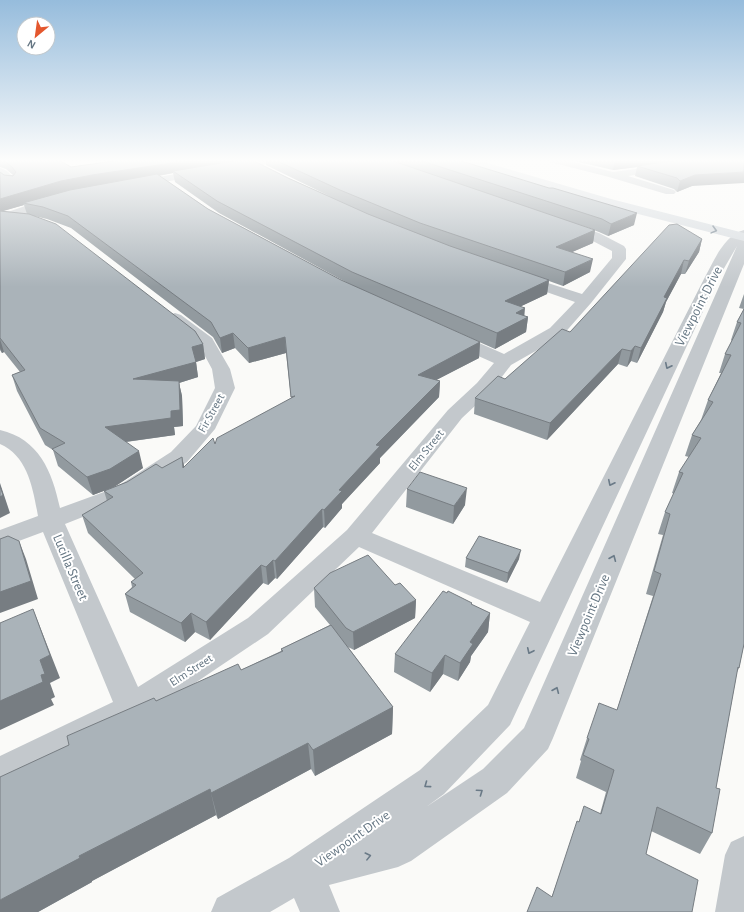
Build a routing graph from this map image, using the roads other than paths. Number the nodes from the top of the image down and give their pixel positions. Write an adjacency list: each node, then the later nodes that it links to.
1 (45, 203): 5 (street)
2 (610, 203): 8 (main road, one-way to 8)
3 (660, 203): 4 (main road)
4 (675, 207)
5 (3, 217): 7 (street)
6 (550, 221): 11 (street, Elm Street)
7 (39, 223)
8 (742, 231): 10 (street, Viewpoint Drive)
9 (510, 274): 11 (street)
10 (728, 281): 19 (street, Viewpoint Drive, one-way to 19); 23 (street, Viewpoint Drive, one-way to 10)
11 (585, 300): 14 (street, Elm Street)
12 (163, 309): 16 (street, Fir Street)
13 (440, 332): 14 (street)
14 (505, 361): 17 (street, Elm Street)
15 (0, 436): 16 (street, Lucilla Street)
16 (51, 521): 18 (street, Fir Street); 20 (street, Lucilla Street)
17 (356, 536): 19 (street); 20 (street, Elm Street)
18 (0, 539)
19 (546, 617): 23 (street, Viewpoint Drive, one-way to 23)
20 (132, 708): 21 (street, Elm Street)
21 (0, 774)
22 (744, 855): 26 (street)
23 (304, 872): 24 (street, Viewpoint Drive); 25 (street)
24 (231, 912)
25 (320, 912)
26 (735, 912)

